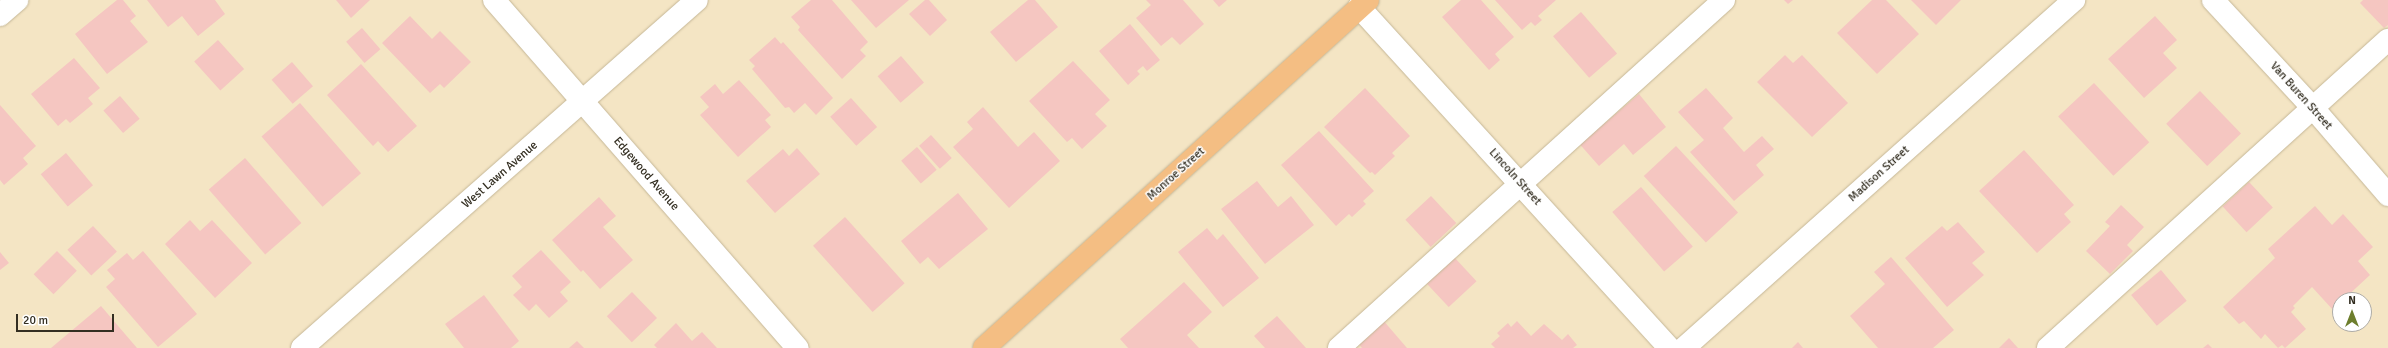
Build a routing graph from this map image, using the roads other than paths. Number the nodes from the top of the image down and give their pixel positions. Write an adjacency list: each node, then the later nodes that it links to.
1 (17, 0): 8 (street)
2 (494, 0): 10 (street, Edgewood Avenue)
3 (697, 0): 10 (street, West Lawn Avenue)
4 (1724, 0): 12 (street)
5 (2074, 0): 19 (street, Madison Street)
6 (2213, 0): 11 (street, Van Buren Street)
7 (1364, 4): 12 (street, Lincoln Street); 16 (main road, Monroe Street)
8 (0, 15)
9 (2388, 40): 11 (street)
10 (584, 101): 14 (street, West Lawn Avenue); 15 (street, Edgewood Avenue)
11 (2313, 108): 13 (street, Van Buren Street); 20 (street)
12 (1521, 183): 17 (street); 18 (street, Lincoln Street)
13 (2388, 195)
14 (302, 348)
15 (798, 348)
16 (984, 348)
17 (1339, 348)
18 (1669, 348)
19 (1684, 348)
20 (2048, 348)

